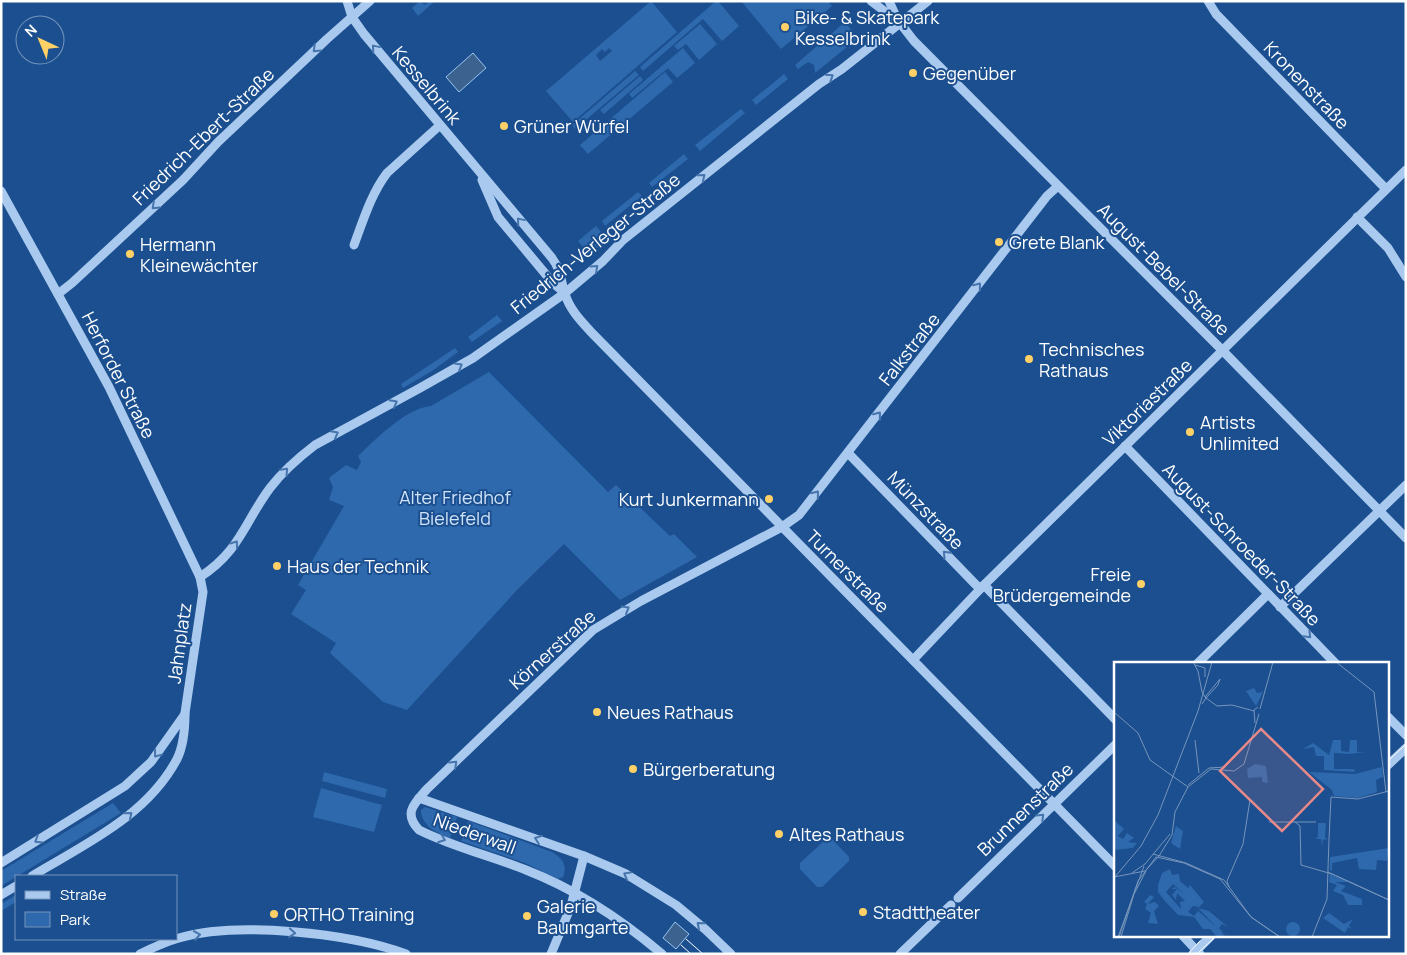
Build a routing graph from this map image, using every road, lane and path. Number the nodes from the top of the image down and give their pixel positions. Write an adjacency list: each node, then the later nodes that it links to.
1 (347, 1): 7 (street, Kesselbrink)
2 (370, 1): 7 (street, Friedrich-Ebert-Straße)
3 (871, 1): 8 (street, August-Bebel-Straße)
4 (890, 1): 8 (street, August-Bebel-Straße)
5 (928, 1): 8 (street, Friedrich-Verleger-Straße)
6 (1208, 1): 13 (street, Kronenstraße)
7 (352, 17): 9 (street, Kesselbrink, one-way to 7); 19 (street, Friedrich-Ebert-Straße, one-way to 19)
8 (900, 23): 12 (street, August-Bebel-Straße); 18 (street, Friedrich-Verleger-Straße, one-way to 8)
9 (439, 126): 11 (street, Kesselbrink); 16 (street)
10 (1406, 170): 13 (street, Viktoriastraße)
11 (479, 172): 18 (street, Kesselbrink); 18 (street, Kesselbrink, one-way to 11)
12 (1058, 186): 20 (street, August-Bebel-Straße); 22 (street, Falkstraße, one-way to 12)
13 (1386, 189): 15 (street, Viktoriastraße)
14 (1, 192): 19 (street, Herforder Straße)
15 (1357, 217): 17 (street); 20 (street, Viktoriastraße)
16 (354, 246)
17 (1406, 277)
18 (565, 293): 25 (street, Turnerstraße); 27 (street, Friedrich-Verleger-Straße, one-way to 18)
19 (58, 294): 27 (street, Herforder Straße)
20 (1223, 351): 21 (street, Viktoriastraße); 24 (street, August-Bebel-Straße)
21 (1125, 446): 28 (street, Viktoriastraße); 29 (street, August-Schroeder-Straße)
22 (848, 454): 25 (street, Falkstraße, one-way to 22); 28 (street, Münzstraße, one-way to 22)
23 (1406, 485): 24 (street)
24 (1379, 510): 26 (street, August-Bebel-Straße); 30 (street)
25 (782, 527): 31 (street, Turnerstraße); 41 (street, Körnerstraße, one-way to 25)
26 (1406, 538)
27 (200, 577): 34 (street, Jahnplatz)
28 (982, 587): 31 (street, Viktoriastraße); 35 (street, Münzstraße)
29 (1268, 594): 30 (street, August-Schroeder-Straße); 32 (street)
30 (1280, 607): 33 (street, August-Schroeder-Straße, one-way to 33)
31 (913, 660): 42 (street, Turnerstraße)
32 (1199, 662)
33 (1334, 662)
34 (185, 714): 44 (street, Jahnplatz, one-way to 44); 46 (street, Jahnplatz, one-way to 34)
35 (1114, 718)
36 (1390, 719): 37 (street)
37 (1406, 735)
38 (1114, 746): 42 (street, Brunnenstraße)
39 (1406, 748): 40 (street)
40 (1390, 763)
41 (419, 798): 43 (street, Niederwall, one-way to 41); 48 (street, Niederwall, one-way to 48)
42 (1054, 804): 45 (street, Turnerstraße); 60 (street, Brunnenstraße, one-way to 42)
43 (584, 856): 48 (street); 59 (street, Niederwall, one-way to 43)
44 (1, 863)
45 (1114, 865)
46 (34, 875)
47 (15, 887): 49 (street)
48 (575, 894): 57 (street); 58 (street, Niederwall)
49 (1, 896)
50 (1185, 938): 54 (street)
51 (1209, 938): 54 (street)
52 (178, 939): 56 (street, one-way to 56)
53 (175, 940): 55 (street, one-way to 53)
54 (1197, 953)
55 (140, 954)
56 (406, 954)
57 (551, 954)
58 (662, 954)
59 (731, 954)
60 (900, 954)

